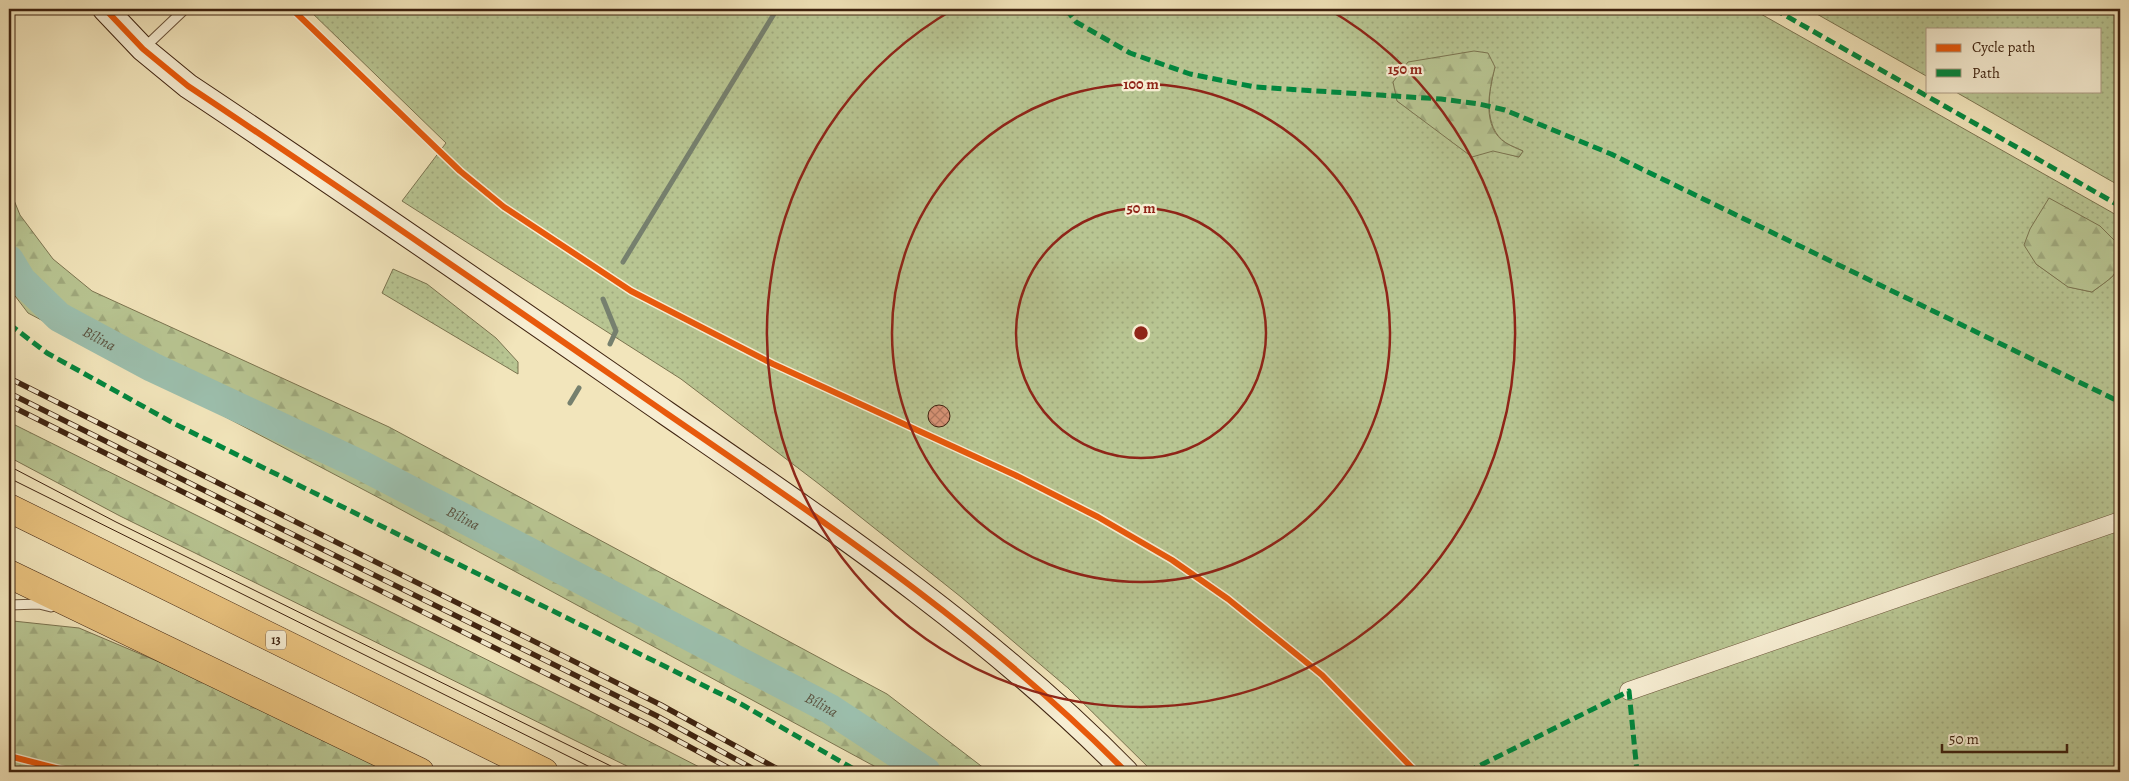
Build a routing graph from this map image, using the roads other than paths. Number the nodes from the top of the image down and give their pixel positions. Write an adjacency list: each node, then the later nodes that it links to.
1 (104, 9): 3 (street)
2 (185, 9): 3 (lane)
3 (144, 49): 12 (street)
4 (9, 508): 11 (highway, 13)
5 (2120, 521): 9 (street)
6 (9, 574): 8 (highway)
7 (9, 605): 8 (lane)
8 (106, 619): 10 (highway)
9 (1629, 691)
10 (420, 772)
11 (544, 772)
12 (1126, 772)

